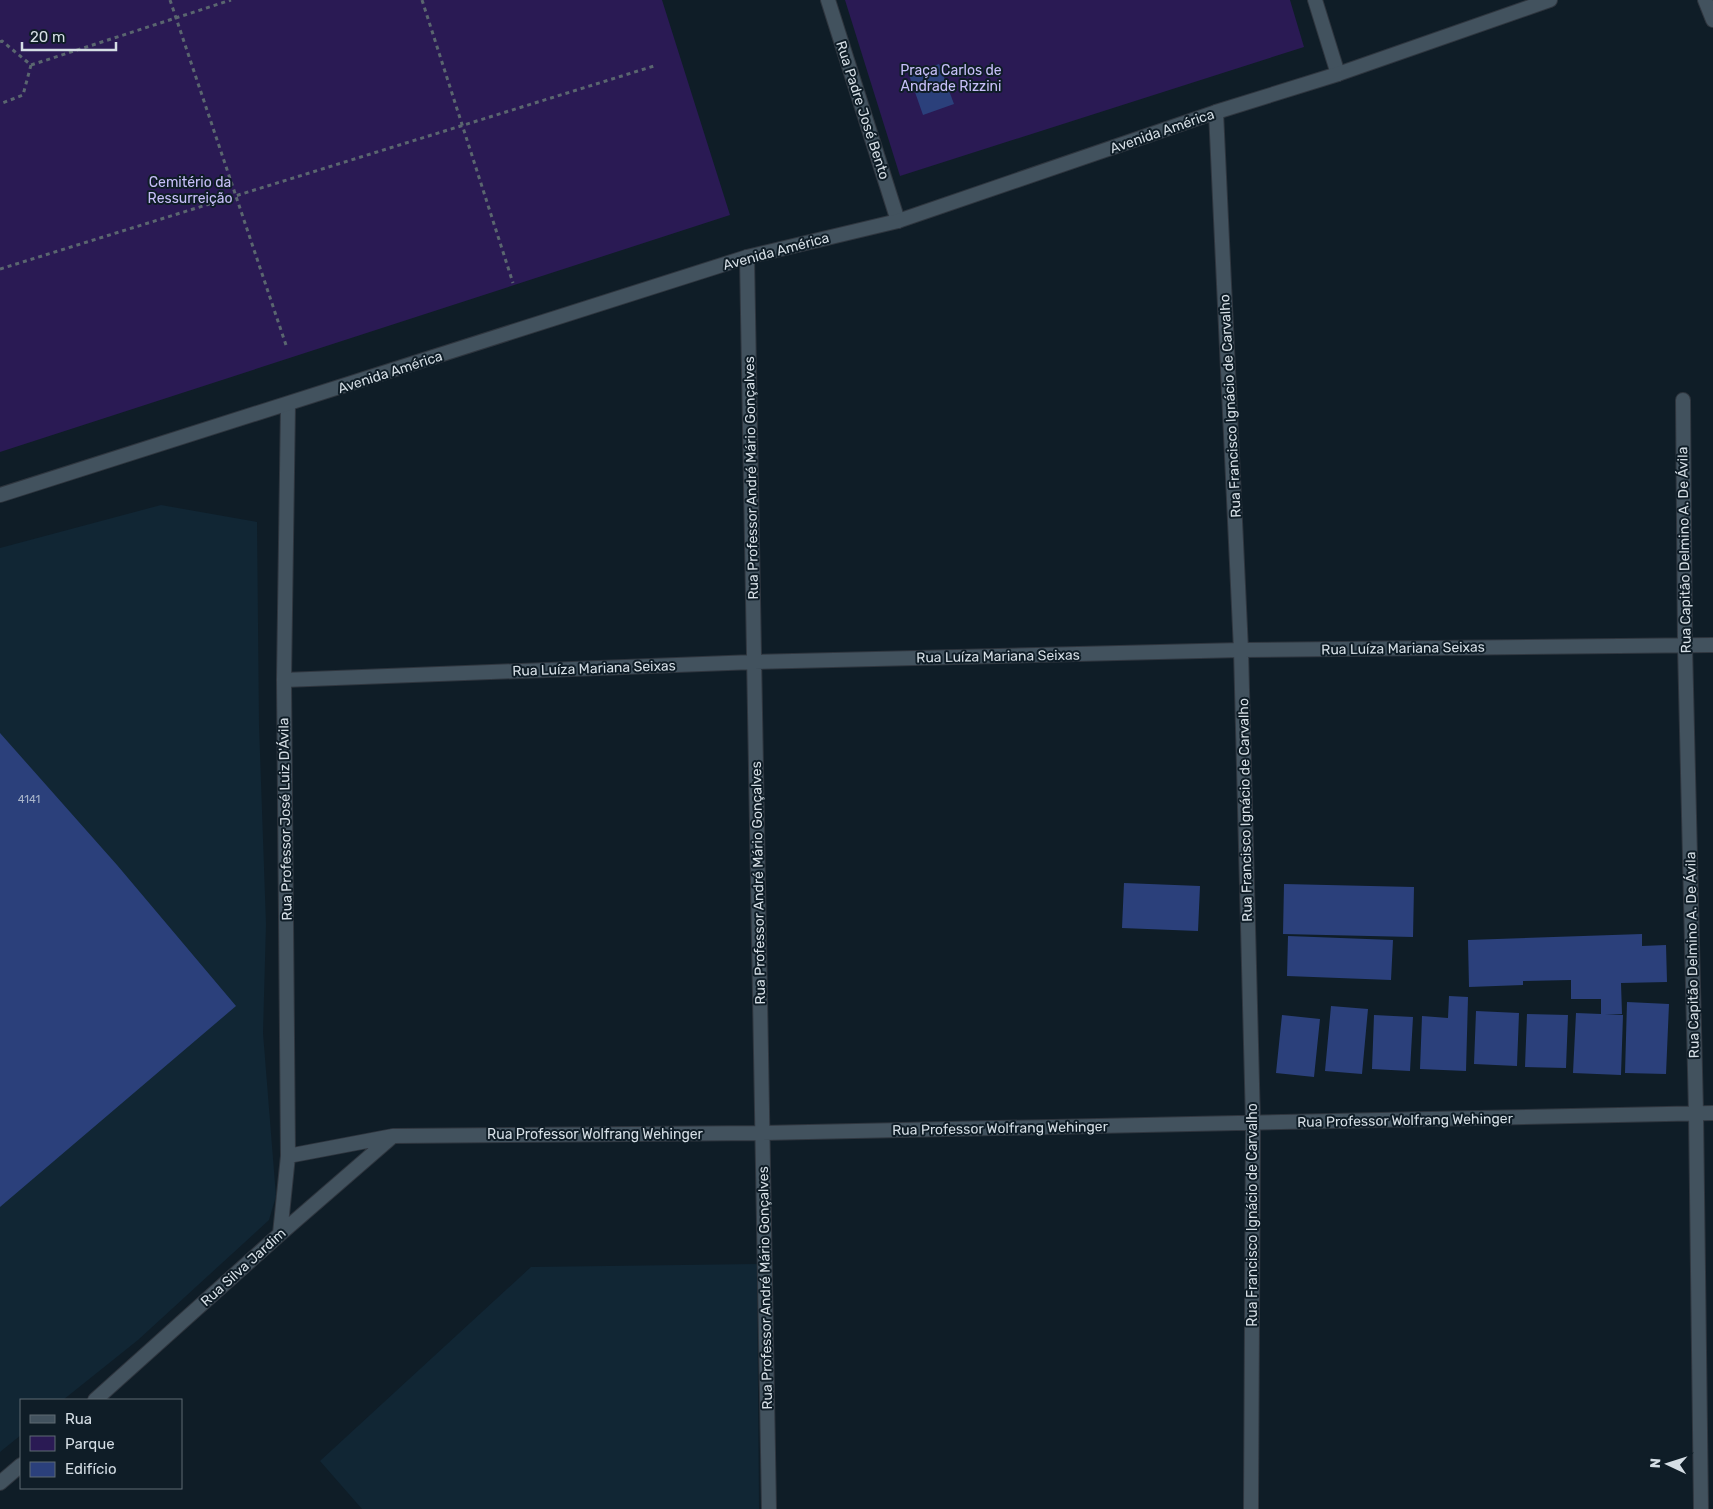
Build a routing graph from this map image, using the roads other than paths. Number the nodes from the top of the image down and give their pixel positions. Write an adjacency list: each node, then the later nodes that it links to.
1 (828, 0): 8 (street, Rua Padre José Bento)
2 (1315, 0): 6 (street)
3 (1550, 0): 6 (street, Avenida América)
4 (1705, 0): 5 (street)
5 (1713, 20)
6 (1338, 74): 7 (street, Avenida América)
7 (1216, 112): 8 (street, Avenida América); 15 (street, Rua Francisco Ignácio de Carvalho)
8 (898, 221): 9 (street, Avenida América)
9 (747, 257): 11 (street, Avenida América); 16 (street, Rua Professor André Mário Gonçalves)
10 (1683, 400): 14 (street, Rua Capitão Delmino A. De Ávila)
11 (288, 404): 12 (street, Avenida América); 17 (street, Rua Professor José Luiz D'Ávila)
12 (0, 495)
13 (1713, 645): 14 (street, Rua Luíza Mariana Seixas)
14 (1685, 646): 15 (street, Rua Luíza Mariana Seixas); 18 (street, Rua Capitão Delmino A. De Ávila)
15 (1241, 650): 16 (street, Rua Luíza Mariana Seixas); 20 (street, Rua Francisco Ignácio de Carvalho)
16 (754, 662): 17 (street, Rua Luíza Mariana Seixas); 21 (street, Rua Professor André Mário Gonçalves)
17 (284, 680): 23 (street, Rua Professor José Luiz D'Ávila)
18 (1696, 1113): 19 (street, Rua Professor Wolfrang Wehinger); 20 (street, Rua Professor Wolfrang Wehinger); 30 (street, Rua Capitão Delmino A. De Ávila)
19 (1713, 1113)
20 (1252, 1123): 21 (street, Rua Professor Wolfrang Wehinger); 29 (street, Rua Francisco Ignácio de Carvalho)
21 (762, 1133): 22 (street, Rua Professor Wolfrang Wehinger); 28 (street, Rua Professor André Mário Gonçalves)
22 (393, 1136): 23 (street, Rua Professor Wolfrang Wehinger); 24 (street, Rua Silva Jardim)
23 (288, 1156): 24 (street, Rua Professor José Luiz D'Ávila)
24 (280, 1234): 25 (street, Rua Silva Jardim)
25 (96, 1399)
26 (20, 1466): 27 (street)
27 (0, 1483)
28 (769, 1509)
29 (1251, 1509)
30 (1701, 1509)

